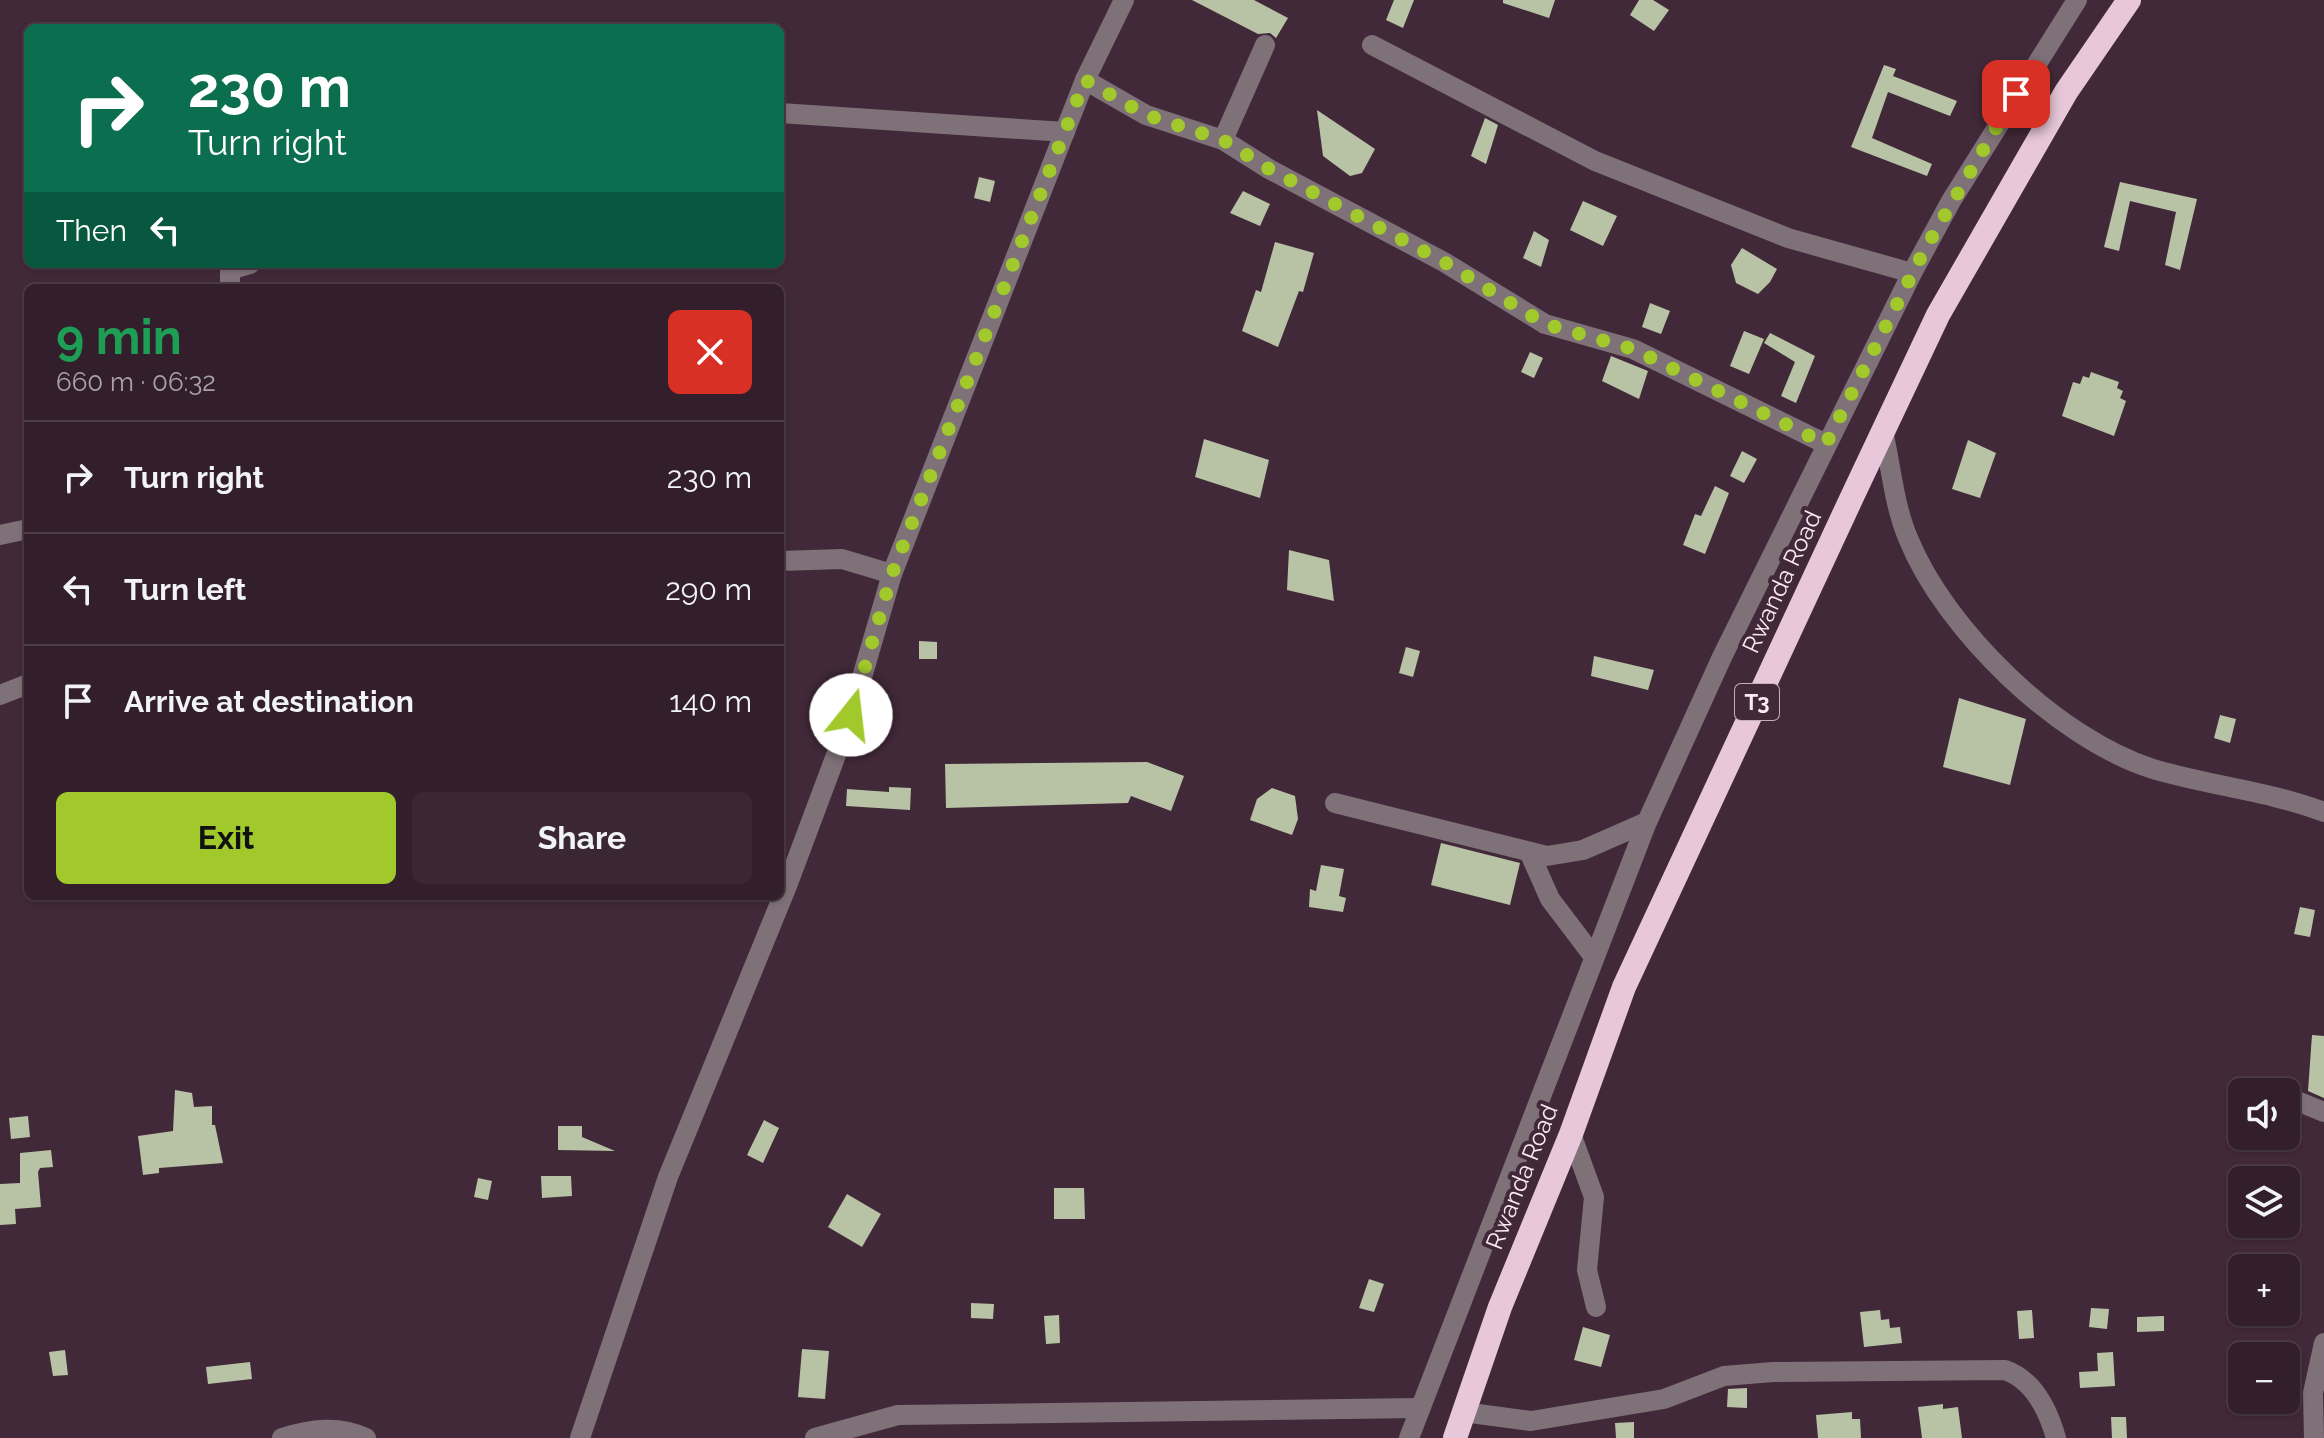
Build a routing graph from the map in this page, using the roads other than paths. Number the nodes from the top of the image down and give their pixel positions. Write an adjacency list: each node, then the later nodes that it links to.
1 (1124, 0): 6 (street)
2 (2077, 0): 11 (street)
3 (2129, 0): 13 (highway, Rwanda Road / T3)
4 (1265, 45): 9 (street)
5 (1372, 45): 11 (street)
6 (1085, 80): 8 (street); 9 (street)
7 (784, 113): 8 (street)
8 (1065, 132): 18 (street)
9 (1223, 140): 14 (street)
10 (237, 268): 12 (street)
11 (1912, 273): 14 (street)
12 (230, 284)
13 (1883, 431): 22 (street); 30 (highway, Rwanda Road / T3)
14 (1826, 444): 23 (street)
15 (24, 530): 16 (street)
16 (0, 535)
17 (784, 561): 18 (street)
18 (892, 574): 25 (street)
19 (24, 686): 20 (street)
20 (0, 695)
21 (1335, 803): 24 (street)
22 (2324, 812)
23 (1647, 822): 24 (street); 27 (street)
24 (1530, 854): 27 (street)
25 (784, 893)
26 (781, 900): 37 (street)
27 (1594, 957): 33 (street)
28 (2300, 1102): 29 (street)
29 (2324, 1112)
30 (1571, 1134): 31 (street); 34 (highway, Rwanda Road / T3)
31 (1596, 1307)
32 (2324, 1343): 42 (street)
33 (1419, 1408): 38 (street); 39 (street)
34 (1463, 1412): 40 (highway, Rwanda Road / T3); 41 (street)
35 (282, 1438): 36 (street)
36 (366, 1438)
37 (580, 1438)
38 (815, 1438)
39 (1409, 1438)
40 (1455, 1438)
41 (2056, 1438)
42 (2314, 1438)

